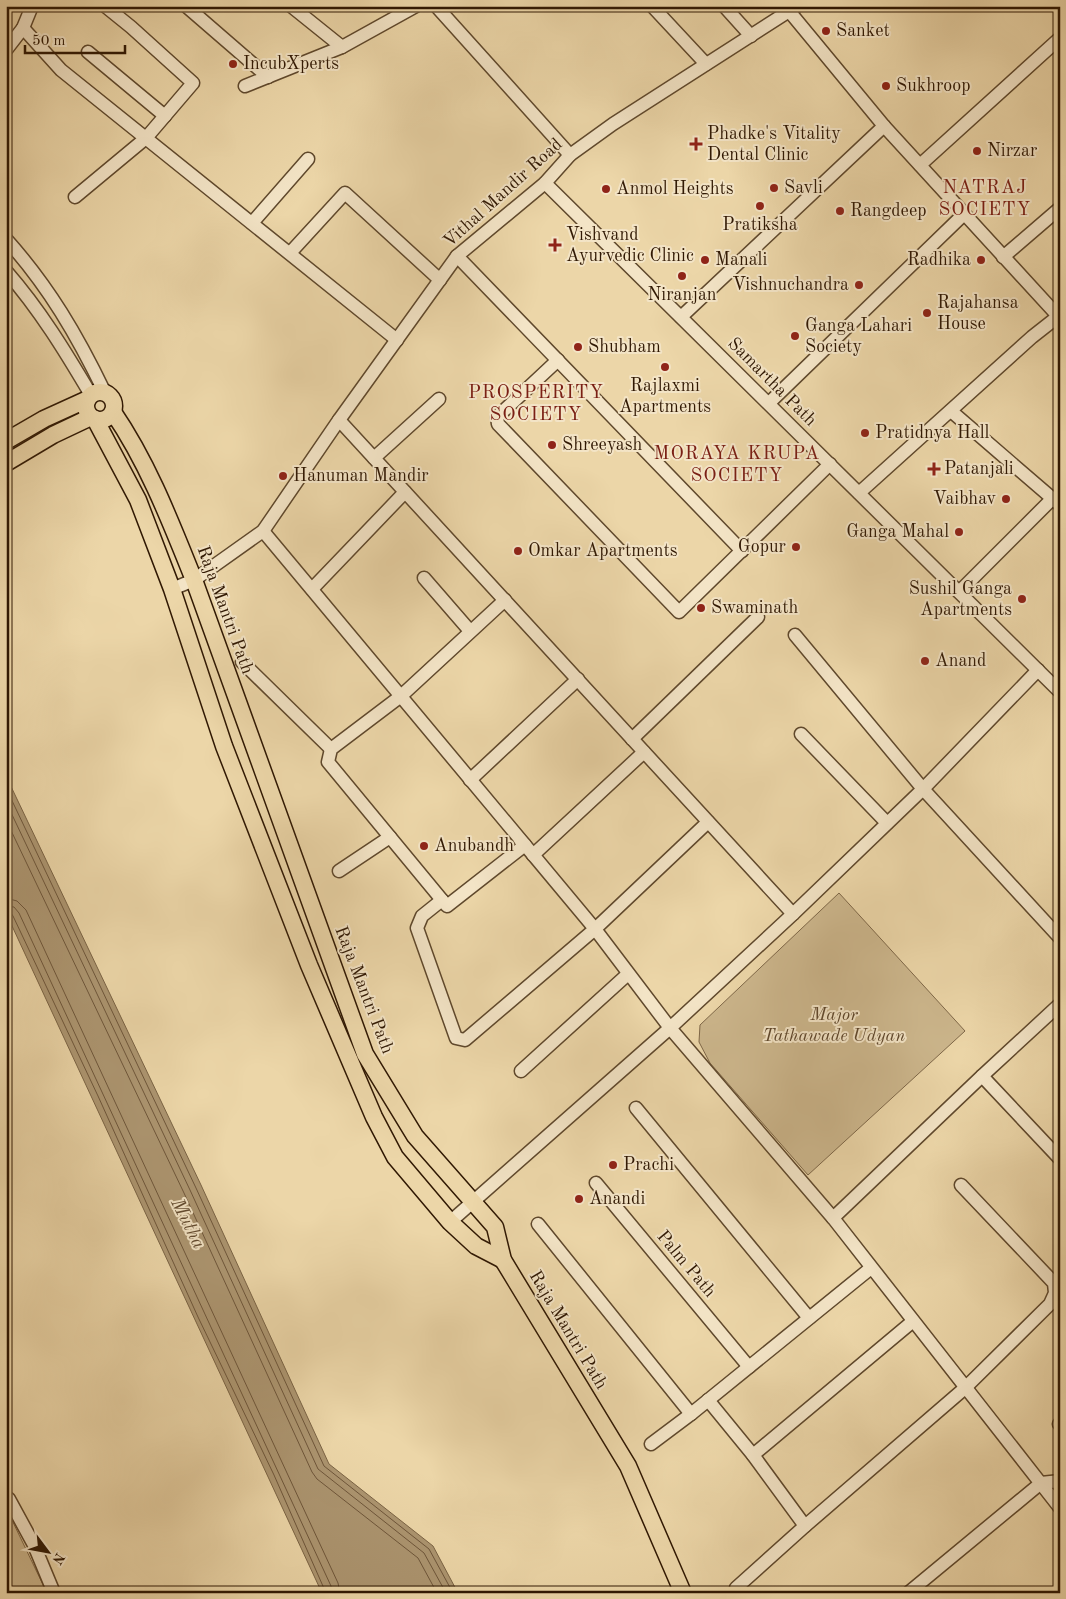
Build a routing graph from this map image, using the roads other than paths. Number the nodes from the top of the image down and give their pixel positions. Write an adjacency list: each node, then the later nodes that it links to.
1 (32, 6): 10 (street)
2 (105, 6): 19 (street)
3 (186, 6): 17 (street)
4 (291, 6): 13 (street)
5 (416, 6): 13 (street)
6 (436, 6): 22 (street)
7 (652, 6): 16 (street)
8 (724, 6): 11 (street)
9 (793, 9): 11 (street, Vithal Mandir Road); 20 (street)
10 (23, 28): 14 (street); 21 (street)
11 (751, 36): 16 (street, Vithal Mandir Road)
12 (1060, 38): 24 (street)
13 (342, 48): 17 (street)
14 (6, 50)
15 (88, 52): 19 (street)
16 (706, 64): 22 (street, Vithal Mandir Road)
17 (268, 77): 18 (street)
18 (245, 86)
19 (165, 116): 21 (street)
20 (884, 126): 24 (street); 37 (street)
21 (146, 138): 26 (street); 29 (street)
22 (570, 155): 25 (street, Vithal Mandir Road)
23 (308, 159): 29 (street)
24 (920, 165): 28 (street)
25 (544, 183): 32 (street, Vithal Mandir Road); 37 (street, Samartha Path)
26 (74, 197)
27 (1060, 208): 33 (street)
28 (964, 214): 33 (street); 42 (street)
29 (252, 223): 31 (street)
30 (6, 239): 40 (street)
31 (290, 253): 35 (street); 38 (street)
32 (457, 256): 35 (street, Vithal Mandir Road); 39 (street)
33 (1003, 257): 36 (street)
34 (6, 271): 40 (street)
35 (440, 280): 38 (street, Vithal Mandir Road)
36 (1059, 315): 43 (street)
37 (682, 317): 42 (street, Samartha Path)
38 (397, 340): 46 (street, Vithal Mandir Road)
39 (558, 360): 55 (street); 55 (street)
40 (95, 396): 44 (main road); 45 (main road); 47 (main road)
41 (439, 399): 48 (street)
42 (769, 404): 50 (street, Samartha Path)
43 (951, 411): 52 (street); 53 (street)
44 (114, 412): 45 (main road); 57 (main road, Raja Mantri Path)
45 (93, 418): 49 (main road); 58 (main road)
46 (339, 420): 48 (street); 54 (street, Vithal Mandir Road)
47 (6, 441)
48 (374, 458): 51 (street)
49 (6, 463)
50 (830, 464): 52 (street, Samartha Path); 55 (street)
51 (405, 492): 59 (street); 61 (street)
52 (859, 493): 60 (street, Samartha Path)
53 (1056, 502): 60 (street)
54 (264, 531): 57 (street, Vithal Mandir Road); 59 (street)
55 (742, 551)
56 (424, 578): 63 (street)
57 (194, 580): 58 (street, Vithal Mandir Road); 96 (main road, Raja Mantri Path)
58 (172, 589): 98 (main road)
59 (312, 589): 69 (street)
60 (959, 592): 66 (street, Samartha Path)
61 (505, 600): 63 (street); 67 (street)
62 (758, 617): 71 (street)
63 (470, 632): 69 (street)
64 (795, 635): 75 (street)
65 (242, 662): 72 (street)
66 (1038, 670): 68 (street, Samartha Path); 75 (street)
67 (578, 679): 71 (street); 74 (street)
68 (1060, 692)
69 (401, 696): 72 (street); 74 (street)
70 (801, 734): 77 (street)
71 (632, 739): 73 (street)
72 (331, 749): 78 (street)
73 (644, 752): 76 (street); 80 (street)
74 (470, 780): 79 (street)
75 (923, 788): 77 (street); 85 (street)
76 (708, 822): 83 (street); 84 (street)
77 (887, 823): 83 (street)
78 (390, 837): 81 (street); 82 (street)
79 (520, 839): 80 (street); 82 (street)
80 (533, 855): 84 (street)
81 (339, 871)
82 (442, 900): 84 (street)
83 (793, 914): 88 (street)
84 (595, 929): 86 (street)
85 (1060, 938)
86 (628, 974): 88 (street); 89 (street)
87 (1060, 1004): 90 (street)
88 (670, 1028): 96 (street); 97 (street)
89 (521, 1071)
90 (982, 1076): 92 (street); 97 (street)
91 (636, 1108): 102 (street)
92 (1055, 1145): 93 (street)
93 (1060, 1159)
94 (596, 1183): 104 (street, Palm Path)
95 (961, 1185): 105 (street)
96 (472, 1203): 98 (street); 100 (main road, Raja Mantri Path)
97 (832, 1218): 101 (street)
98 (450, 1222): 100 (main road)
99 (538, 1224): 107 (street)
100 (502, 1260): 117 (main road, Raja Mantri Path)
101 (871, 1268): 102 (street); 103 (street)
102 (809, 1318): 104 (street)
103 (912, 1322): 105 (street); 109 (street)
104 (749, 1367): 106 (street)
105 (965, 1388): 111 (street); 114 (street)
106 (708, 1400): 107 (street); 109 (street)
107 (691, 1414): 108 (street)
108 (651, 1444)
109 (753, 1455): 114 (street)
110 (1060, 1481): 111 (street)
111 (1041, 1483): 113 (street); 118 (street)
112 (6, 1497): 116 (street)
113 (1060, 1508)
114 (805, 1526): 115 (street)
115 (736, 1588)
116 (54, 1593)
117 (683, 1593)
118 (908, 1593)

